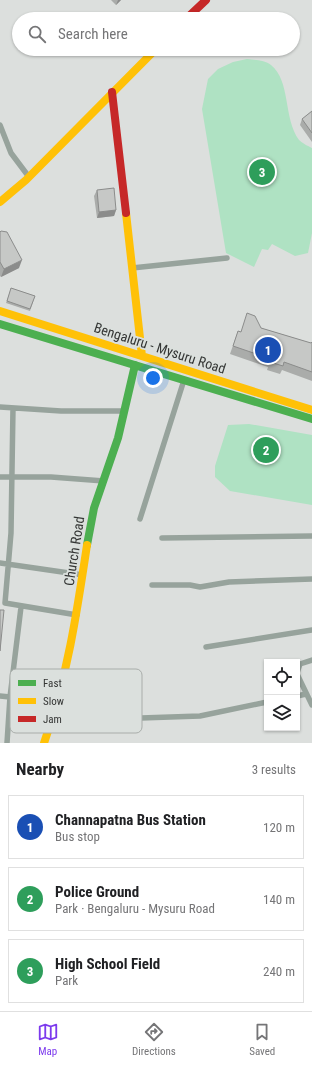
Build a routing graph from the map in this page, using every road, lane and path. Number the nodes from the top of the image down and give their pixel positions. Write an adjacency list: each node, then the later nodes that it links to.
1 (206, 0): 2 (main road)
2 (193, 12)
3 (149, 56): 4 (main road)
4 (112, 92): 6 (main road); 9 (main road)
5 (0, 125): 6 (street)
6 (29, 177): 7 (main road)
7 (0, 202)
8 (227, 258): 9 (street)
9 (132, 268): 12 (main road)
10 (0, 311): 12 (main road, Bengaluru - Mysuru Road)
11 (0, 324): 13 (main road, Bengaluru - Mysuru Road)
12 (142, 356): 14 (main road, Bengaluru - Mysuru Road)
13 (135, 365): 15 (main road, Bengaluru - Mysuru Road); 20 (main road, Church Road)
14 (212, 378): 16 (main road); 19 (main road, Bengaluru - Mysuru Road)
15 (184, 380): 16 (main road, Bengaluru - Mysuru Road); 25 (street)
16 (210, 388): 21 (main road, Bengaluru - Mysuru Road)
17 (0, 407): 18 (street)
18 (13, 408): 20 (street); 23 (street)
19 (312, 410)
20 (125, 411): 24 (main road, Church Road)
21 (312, 419)
22 (0, 477): 23 (street)
23 (13, 477): 24 (street); 29 (street)
24 (104, 481): 30 (main road, Church Road)
25 (140, 519)
26 (312, 536): 27 (street)
27 (162, 538)
28 (0, 563): 29 (street)
29 (10, 564): 30 (street); 33 (street)
30 (83, 575): 34 (main road, Church Road)
31 (312, 579): 32 (street)
32 (152, 585)
33 (20, 607): 34 (street); 39 (street)
34 (77, 615): 40 (main road, Church Road)
35 (312, 630): 36 (street)
36 (206, 648)
37 (312, 660): 38 (street)
38 (300, 664)
39 (13, 669)
40 (65, 669)
41 (300, 681): 42 (street)
42 (306, 694): 43 (street); 47 (street)
43 (300, 695)
44 (0, 696): 45 (street)
45 (10, 697): 50 (street)
46 (264, 703): 48 (street)
47 (312, 705)
48 (142, 718)
49 (48, 733): 51 (main road, Church Road)
50 (7, 743)
51 (44, 743)

